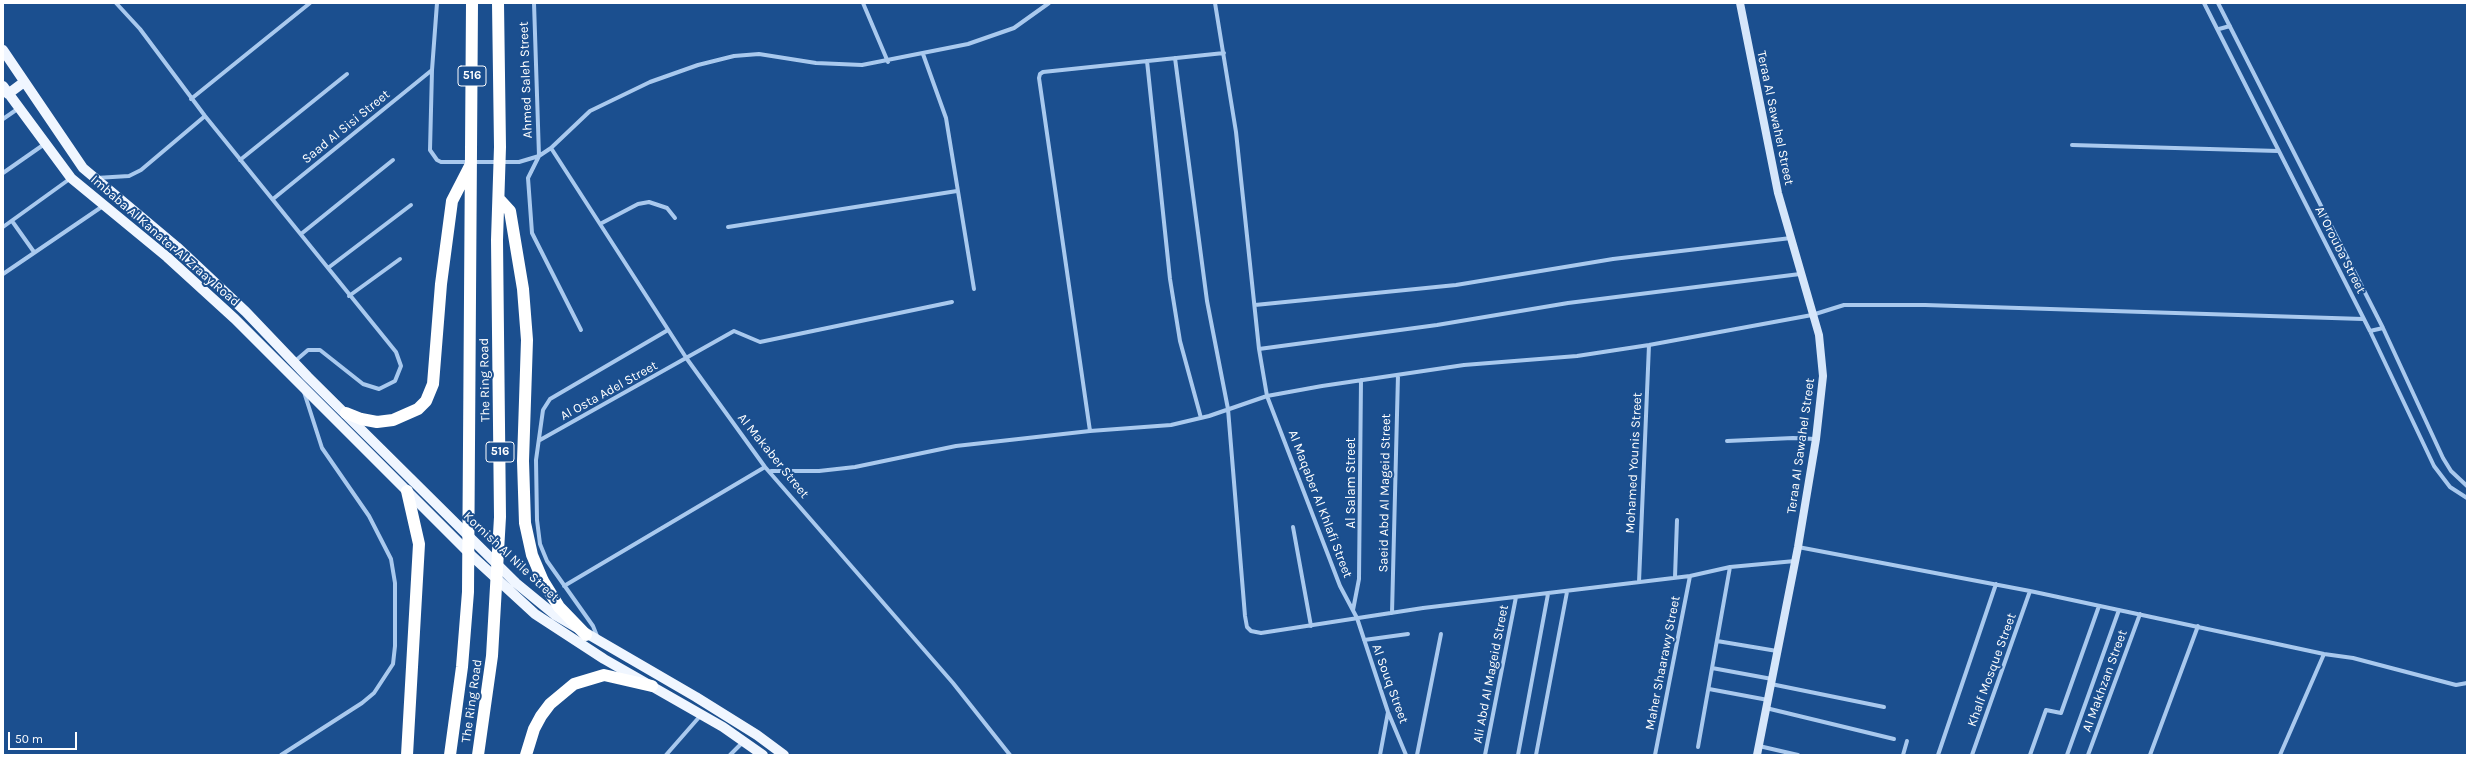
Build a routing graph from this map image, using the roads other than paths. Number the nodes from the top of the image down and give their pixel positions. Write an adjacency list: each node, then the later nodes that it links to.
1 (116, 3): 25 (street)
2 (310, 3): 25 (street)
3 (437, 3): 21 (street)
4 (472, 3): 36 (highway, The Ring Road / 516)
5 (498, 3): 42 (highway, The Ring Road / 516)
6 (534, 3): 33 (street, Ahmed Saleh Street)
7 (863, 3): 20 (street)
8 (1049, 3): 17 (street)
9 (1216, 3): 16 (street, Al Maqaber Al Khlafi Street)
10 (1740, 3): 51 (main road, Teraa Al Sawahel Street)
11 (2204, 3): 14 (street, Al Orouba Street)
12 (2218, 3): 13 (street, Al Orouba Street)
13 (2230, 26): 14 (street); 63 (street, Al Orouba Street)
14 (2219, 29): 32 (street, Al Orouba Street)
15 (3, 50): 23 (main road, Imbaba Al Kanater Al Zraay Road)
16 (1224, 53): 18 (street); 60 (street, Al Maqaber Al Khlafi Street)
17 (923, 54): 20 (street); 40 (street)
18 (1175, 58): 19 (street); 75 (street)
19 (1146, 61): 77 (street); 78 (street)
20 (888, 62): 31 (street)
21 (432, 70): 33 (street); 41 (street, Saad Al Sisi Street)
22 (347, 74): 34 (street)
23 (24, 82): 24 (main road); 39 (main road, Imbaba Al Kanater Al Zraay Road)
24 (6, 90): 26 (main road, Imbaba Al Kanater Al Zraay Road)
25 (192, 99): 27 (street)
26 (19, 108): 28 (street); 29 (main road, Imbaba Al Kanater Al Zraay Road)
27 (205, 116): 34 (street); 39 (street)
28 (3, 119)
29 (46, 143): 37 (street); 38 (main road, Imbaba Al Kanater Al Zraay Road)
30 (2072, 145): 32 (street)
31 (551, 148): 33 (street); 47 (street, Al Makaber Street)
32 (2278, 150): 62 (street, Al Orouba Street)
33 (539, 156): 64 (street)
34 (240, 160): 41 (street)
35 (393, 160): 50 (street)
36 (471, 165): 76 (highway); 133 (highway, The Ring Road / 516)
37 (3, 173)
38 (71, 178): 44 (main road, Imbaba Al Kanater Al Zraay Road); 46 (street)
39 (95, 178): 70 (main road, Imbaba Al Kanater Al Zraay Road)
40 (957, 191): 49 (street); 57 (street)
41 (273, 199): 50 (street)
42 (499, 199): 111 (highway); 134 (highway, The Ring Road / 516)
43 (411, 205): 54 (street)
44 (102, 206): 52 (street); 73 (main road, Imbaba Al Kanater Al Zraay Road)
45 (675, 218): 47 (street)
46 (12, 221): 48 (street); 52 (street)
47 (600, 224): 65 (street, Al Makaber Street)
48 (3, 227)
49 (728, 227)
50 (301, 234): 54 (street)
51 (1792, 238): 56 (main road, Teraa Al Sawahel Street); 60 (street)
52 (34, 252): 55 (street)
53 (400, 259): 58 (street)
54 (328, 268): 58 (street)
55 (3, 274)
56 (1800, 274): 61 (main road, Teraa Al Sawahel Street); 68 (street)
57 (974, 289)
58 (349, 296): 70 (street)
59 (952, 302): 69 (street, Al Osta Adel Street)
60 (1254, 305): 68 (street, Al Maqaber Al Khlafi Street)
61 (1812, 315): 62 (street); 67 (street); 79 (main road, Teraa Al Sawahel Street)
62 (2363, 320): 66 (street, Al Orouba Street)
63 (2383, 328): 66 (street); 84 (street, Al Orouba Street)
64 (580, 330)
65 (668, 330): 69 (street, Al Makaber Street); 80 (street)
66 (2370, 331): 86 (street, Al Orouba Street)
67 (1649, 345): 71 (street); 94 (street, Mohamed Younis Street)
68 (1259, 349): 74 (street, Al Maqaber Al Khlafi Street)
69 (687, 359): 80 (street, Al Osta Adel Street); 82 (street, Al Makaber Street)
70 (294, 362): 76 (main road, Imbaba Al Kanater Al Zraay Road)
71 (1398, 375): 72 (street); 104 (street, Saeid Abd Al Mageid Street)
72 (1361, 380): 74 (street); 102 (street, Al Salam Street)
73 (303, 389): 85 (main road, Imbaba Al Kanater Al Zraay Road); 131 (street)
74 (1267, 396): 75 (street); 102 (street, Al Maqaber Al Khlafi Street)
75 (1228, 409): 77 (street); 107 (street)
76 (346, 413): 111 (main road, Kornish Al Nile Street)
77 (1201, 418): 78 (street)
78 (1090, 431): 83 (street)
79 (1816, 439): 81 (street); 89 (main road, Teraa Al Sawahel Street)
80 (540, 440): 96 (street)
81 (1727, 441)
82 (765, 467): 83 (street, Al Makaber Street); 96 (street)
83 (771, 471): 140 (street, Al Makaber Street)
84 (2467, 486)
85 (407, 491): 120 (main road, Kornish Al Nile Street); 132 (highway)
86 (2467, 498)
87 (1677, 520): 93 (street)
88 (1293, 527): 107 (street)
89 (1798, 547): 90 (main road, Teraa Al Sawahel Street); 95 (street)
90 (1795, 561): 91 (street); 115 (main road, Teraa Al Sawahel Street)
91 (1730, 567): 92 (street); 113 (street)
92 (1690, 576): 93 (street); 147 (street, Maher Shaarawy Street)
93 (1675, 577): 94 (street)
94 (1639, 582): 98 (street)
95 (1996, 584): 97 (street); 151 (street)
96 (564, 586): 114 (street)
97 (2030, 591): 101 (street); 152 (street, Khalf Mosque Street)
98 (1567, 592): 99 (street); 146 (street)
99 (1548, 594): 100 (street); 145 (street)
100 (1516, 597): 104 (street); 144 (street, Ali Abd Al Mageid Street)
101 (2099, 606): 103 (street); 153 (street)
102 (1353, 610): 106 (street, Al Maqaber Al Khlafi Street)
103 (2119, 610): 105 (street); 154 (street)
104 (1392, 613): 106 (street)
105 (2140, 614): 108 (street); 155 (street, Al Makhzan Street)
106 (1357, 618): 107 (street); 112 (street, Al Souq Street)
107 (1311, 626)
108 (2198, 626): 116 (street); 156 (street)
109 (1408, 634): 112 (street)
110 (1440, 634): 143 (street)
111 (586, 635): 114 (main road, Kornish Al Nile Street)
112 (1364, 640): 124 (street, Al Souq Street)
113 (1717, 641): 115 (street); 117 (street)
114 (601, 644): 139 (main road, Kornish Al Nile Street)
115 (1777, 651): 118 (main road, Teraa Al Sawahel Street)
116 (2324, 654): 119 (street); 157 (street)
117 (1712, 668): 118 (street); 121 (street)
118 (1771, 682): 122 (main road, Teraa Al Sawahel Street); 123 (street)
119 (2467, 683)
120 (652, 686): 125 (main road, Kornish Al Nile Street); 135 (highway)
121 (1709, 689): 122 (street); 130 (street)
122 (1767, 704): 126 (street); 129 (main road, Teraa Al Sawahel Street)
123 (1884, 707)
124 (1388, 712): 141 (street); 142 (street, Al Souq Street)
125 (701, 714): 127 (main road, Kornish Al Nile Street); 136 (street)
126 (1894, 739)
127 (744, 741): 137 (street); 138 (main road, Kornish Al Nile Street)
128 (1907, 741): 150 (street)
129 (1759, 746): 148 (main road, Teraa Al Sawahel Street); 149 (street)
130 (1698, 748)
131 (281, 755)
132 (407, 755)
133 (450, 755)
134 (478, 755)
135 (526, 755)
136 (666, 755)
137 (730, 755)
138 (763, 755)
139 (784, 755)
140 (1010, 755)
141 (1380, 755)
142 (1406, 755)
143 (1417, 755)
144 (1486, 755)
145 (1518, 755)
146 (1536, 755)
147 (1655, 755)
148 (1758, 755)
149 (1798, 755)
150 (1903, 755)
151 (1938, 755)
152 (1972, 755)
153 (2030, 755)
154 (2067, 755)
155 (2088, 755)
156 (2150, 755)
157 (2280, 755)

